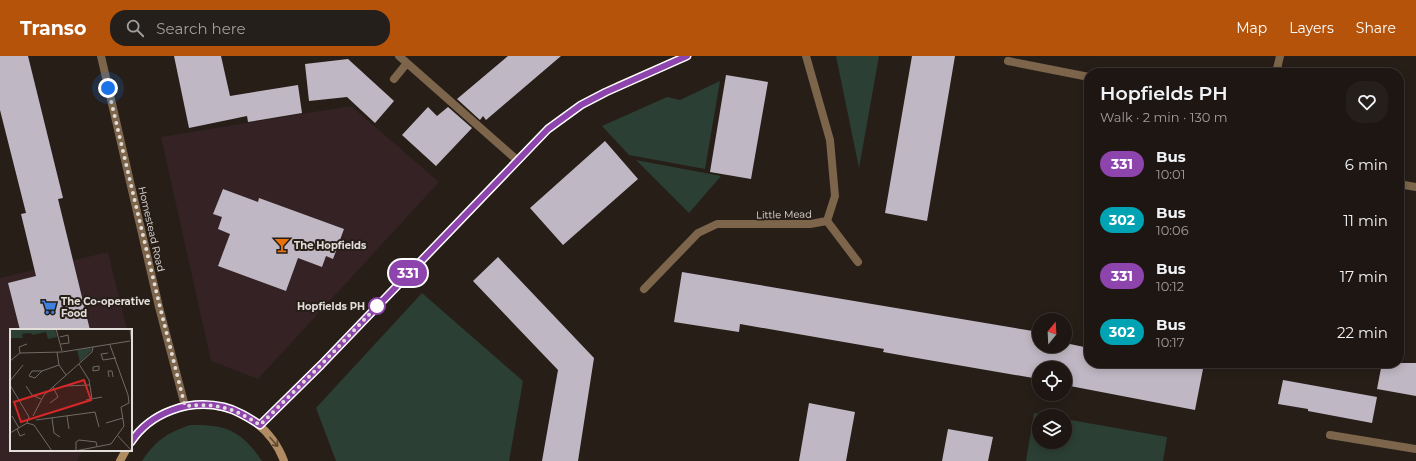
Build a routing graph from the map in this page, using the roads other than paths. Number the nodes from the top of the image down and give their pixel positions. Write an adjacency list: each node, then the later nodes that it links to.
1 (101, 56): 17 (street, Homestead Road)
2 (399, 56): 7 (street)
3 (687, 56): 11 (street)
4 (806, 56): 14 (street)
5 (1280, 56): 8 (street)
6 (1008, 61): 9 (street)
7 (407, 63): 10 (street); 11 (street)
8 (1277, 68)
9 (1084, 76)
10 (394, 79)
11 (516, 160): 18 (street)
12 (1404, 185): 13 (street)
13 (1416, 187)
14 (827, 221): 15 (street); 16 (street, Little Mead)
15 (858, 262)
16 (644, 289)
17 (185, 406): 18 (street); 20 (street)
18 (260, 425): 24 (street, one-way to 24)
19 (1330, 435): 21 (street)
20 (132, 440)
21 (1416, 449)
22 (125, 451): 23 (street)
23 (120, 461)
24 (284, 461)

